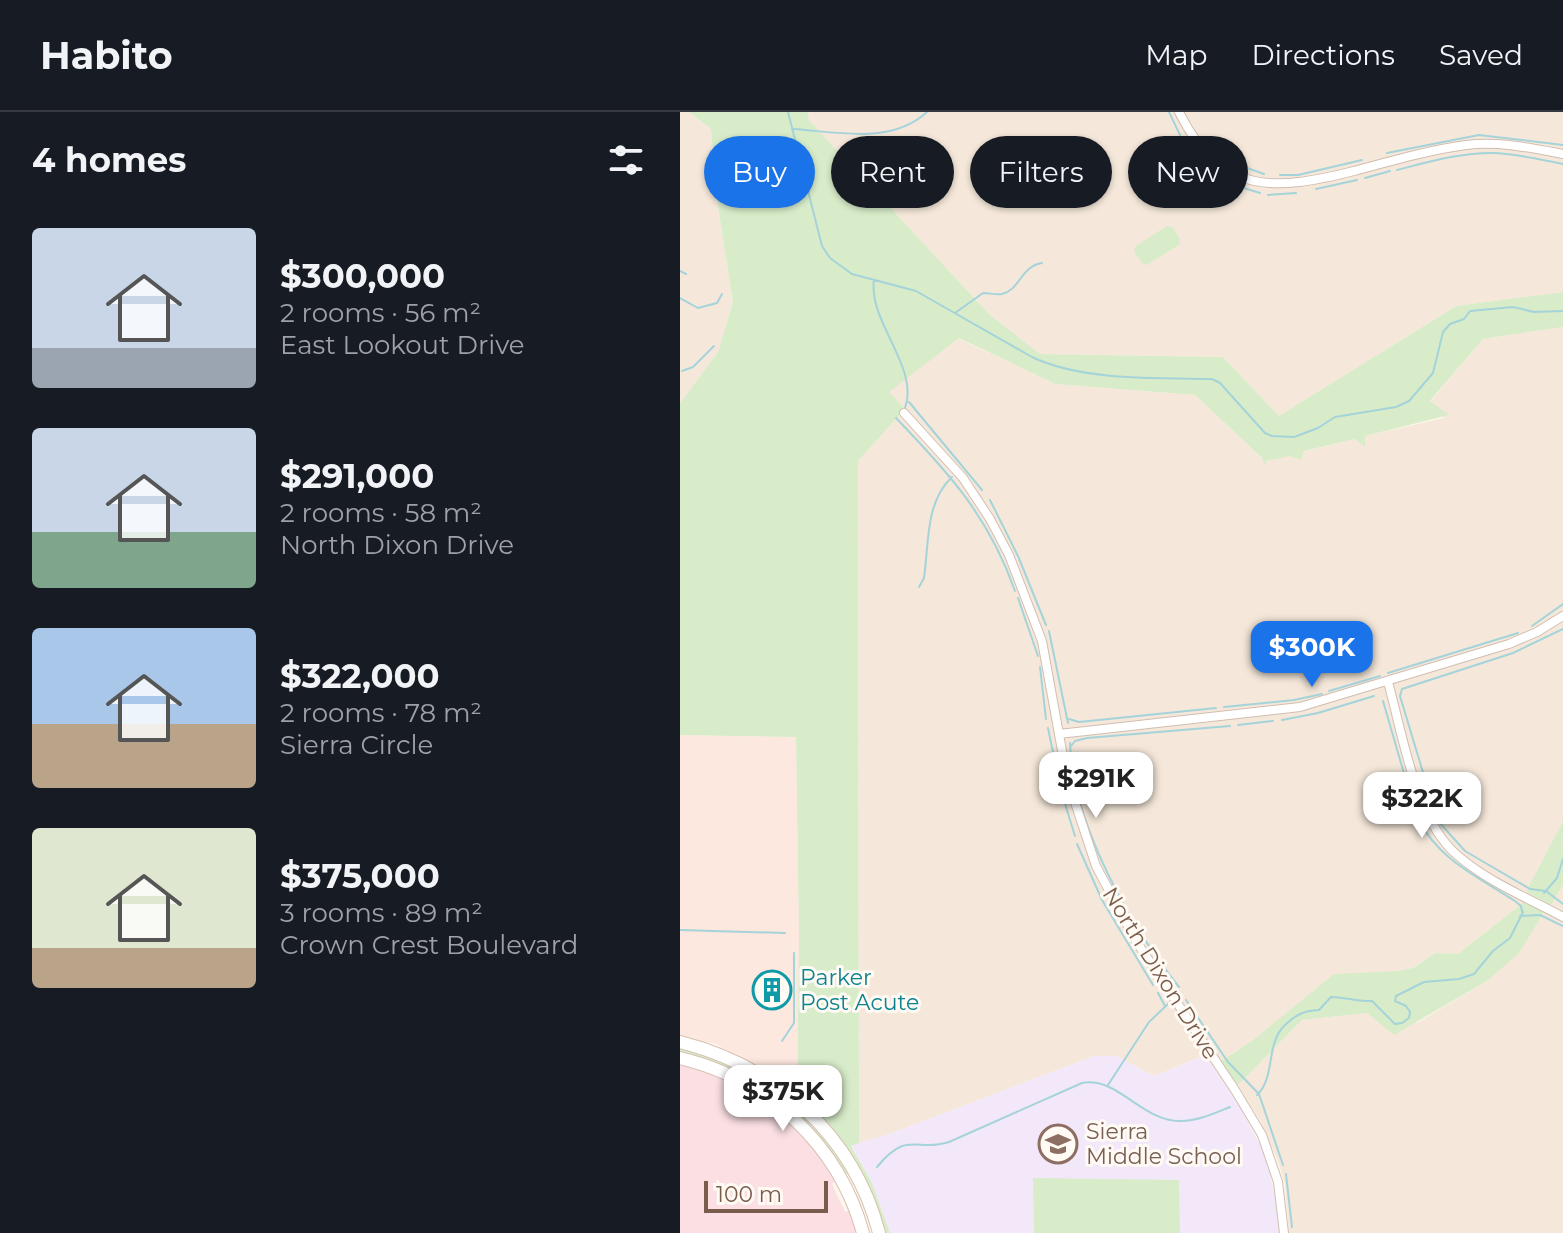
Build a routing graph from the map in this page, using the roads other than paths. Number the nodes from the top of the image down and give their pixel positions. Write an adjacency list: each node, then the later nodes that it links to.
1 (1179, 112): 2 (street)
2 (1563, 154)
3 (904, 413): 6 (street, North Dixon Drive)
4 (1563, 616): 5 (street)
5 (1388, 682): 6 (street); 7 (street)
6 (1059, 734): 12 (street, North Dixon Drive)
7 (1563, 917)
8 (680, 1042): 11 (main road)
9 (680, 1058): 10 (main road)
10 (863, 1233)
11 (879, 1233)
12 (1284, 1233)

